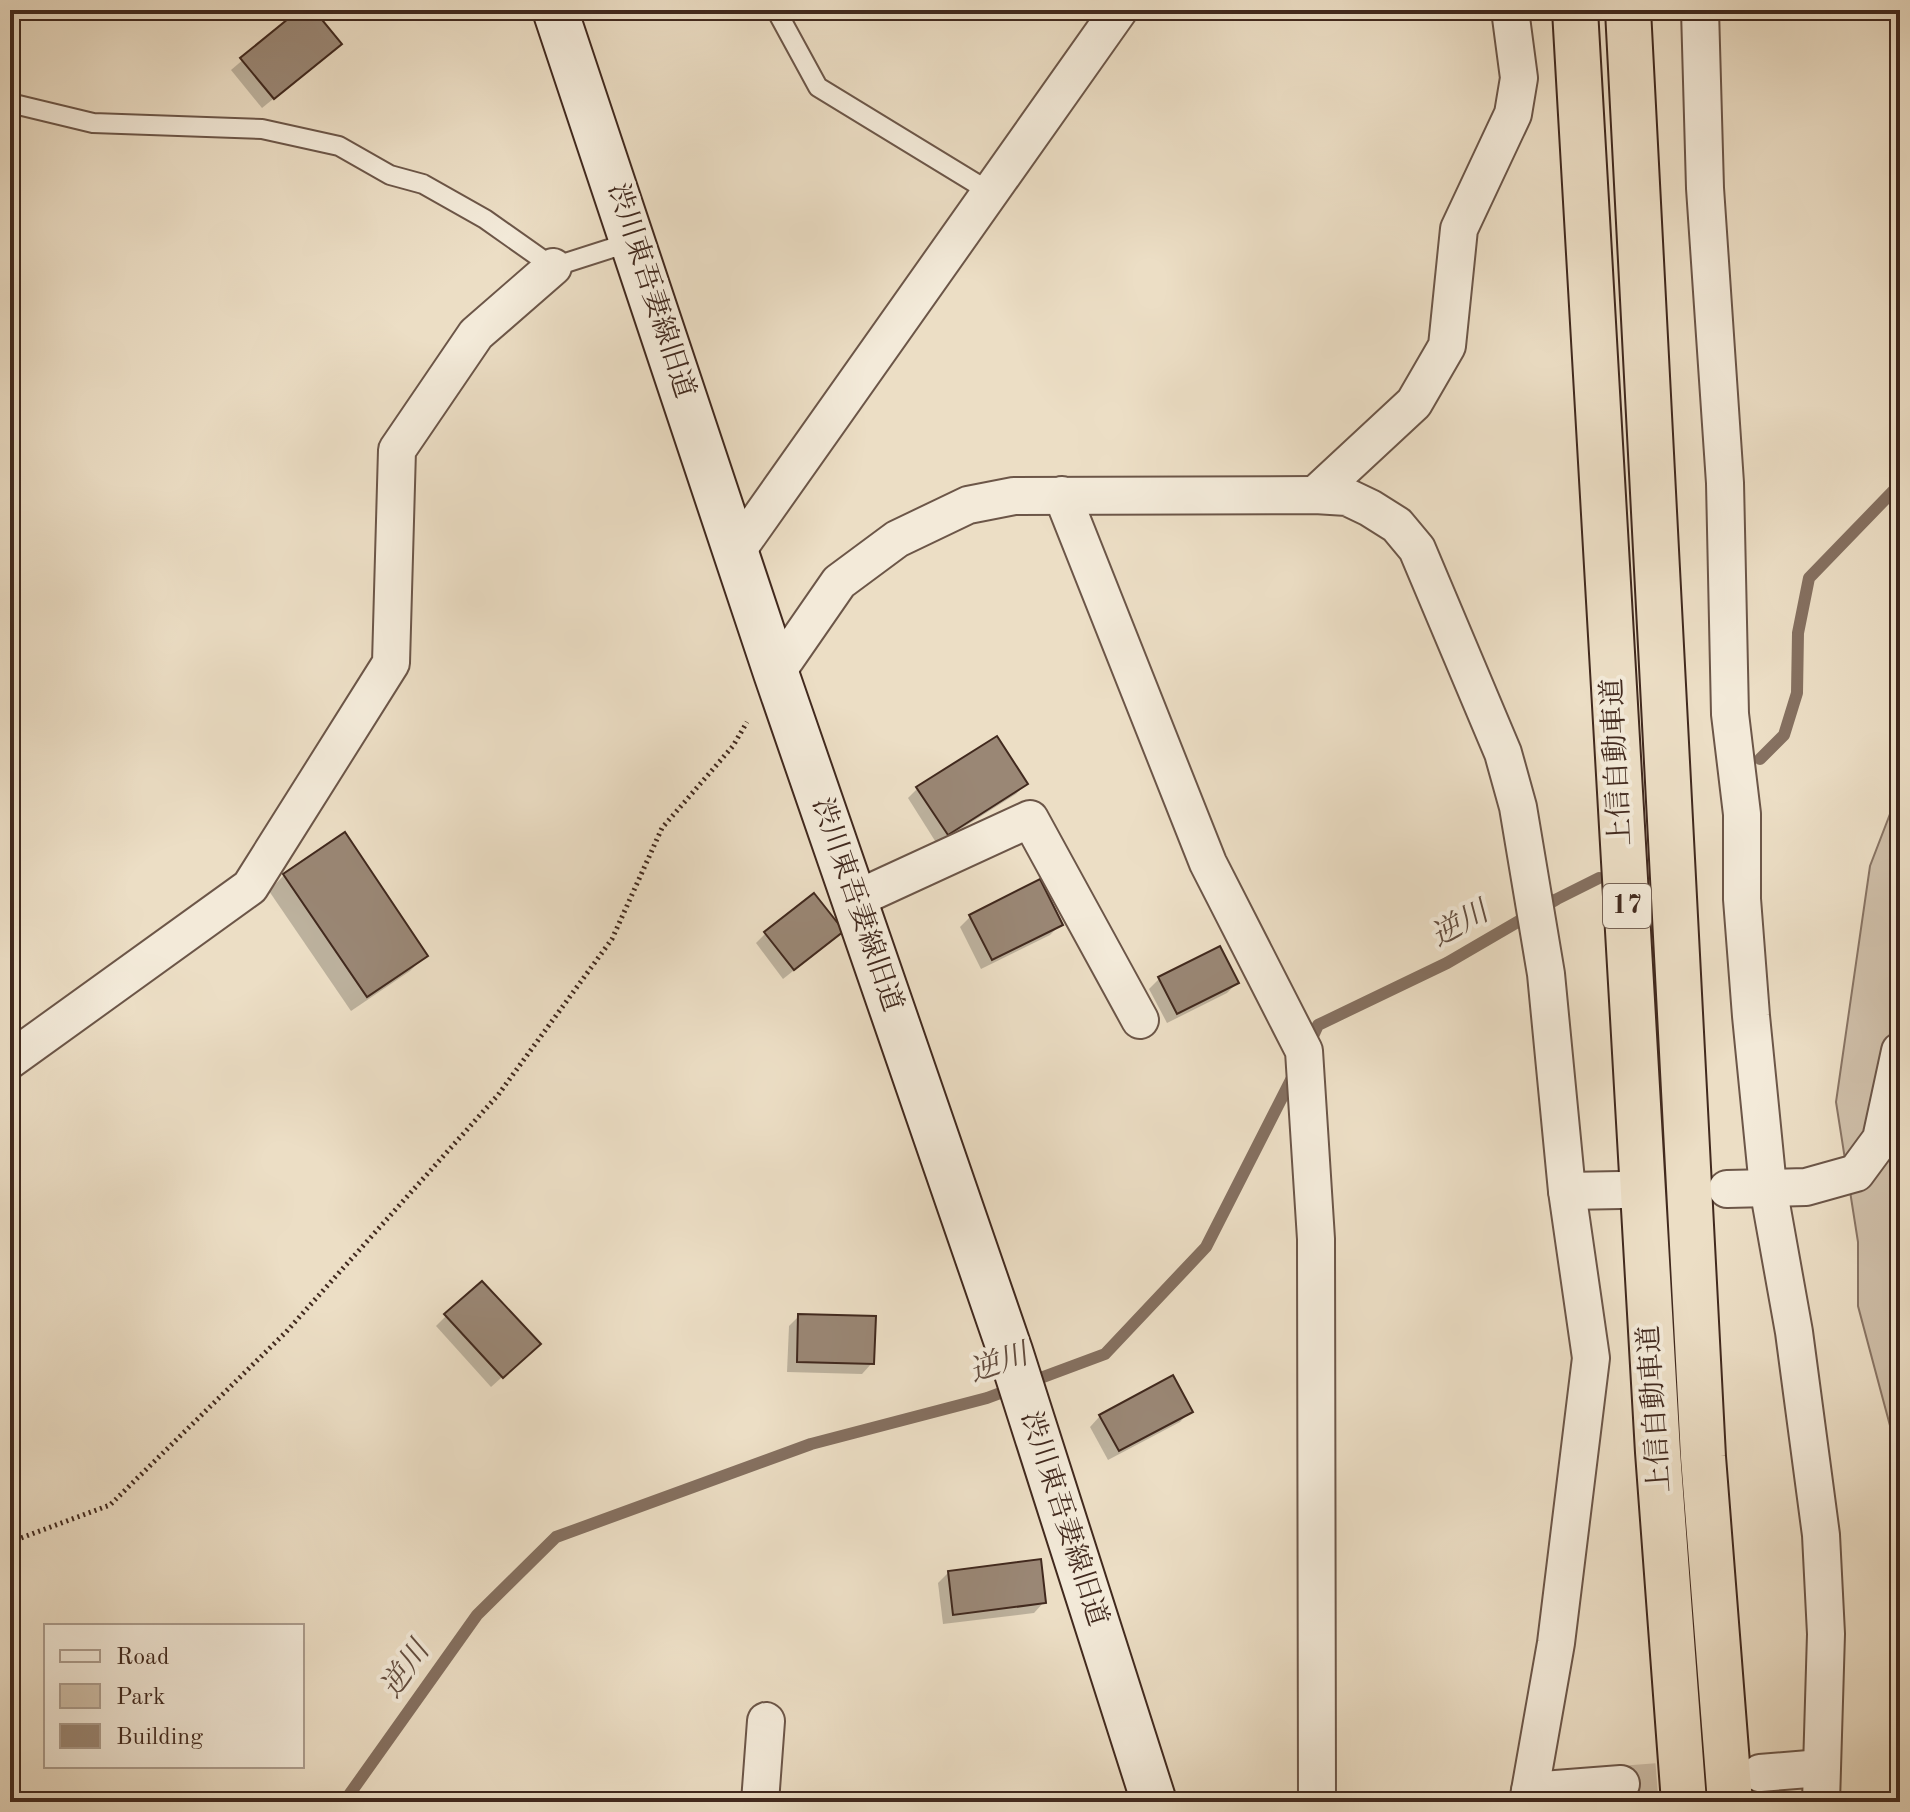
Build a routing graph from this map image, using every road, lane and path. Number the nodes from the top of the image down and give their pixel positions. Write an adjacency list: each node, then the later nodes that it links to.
1 (555, 10): 10 (street, 渋川東吾妻線旧道)
2 (776, 10): 9 (lane)
3 (1119, 10): 9 (street)
4 (1510, 10): 13 (street)
5 (1575, 10): 33 (highway, 上信自動車道 / 17)
6 (1628, 10): 28 (highway, 上信自動車道 / 17)
7 (1700, 10): 20 (street)
8 (10, 103): 11 (lane)
9 (990, 192): 14 (street)
10 (634, 241): 11 (lane); 14 (street, 渋川東吾妻線旧道)
11 (553, 267): 19 (street)
12 (1062, 495): 13 (street); 15 (street); 32 (street)
13 (1315, 495): 23 (street)
14 (736, 552): 15 (street, 渋川東吾妻線旧道)
15 (776, 673): 16 (street, 渋川東吾妻線旧道); 24 (path)
16 (854, 900): 17 (street); 31 (street, 渋川東吾妻線旧道)
17 (1140, 1020)
18 (1900, 1051): 20 (street)
19 (10, 1060)
20 (1768, 1187): 21 (street); 27 (street)
21 (1727, 1189)
22 (1621, 1190): 23 (street)
23 (1567, 1191): 29 (street)
24 (10, 1542)
25 (766, 1721): 30 (street)
26 (1621, 1784): 29 (street)
27 (1821, 1785): 28 (street)
28 (1745, 1787)
29 (1529, 1797)
30 (760, 1802)
31 (1154, 1802)
32 (1317, 1802)
33 (1684, 1802)

